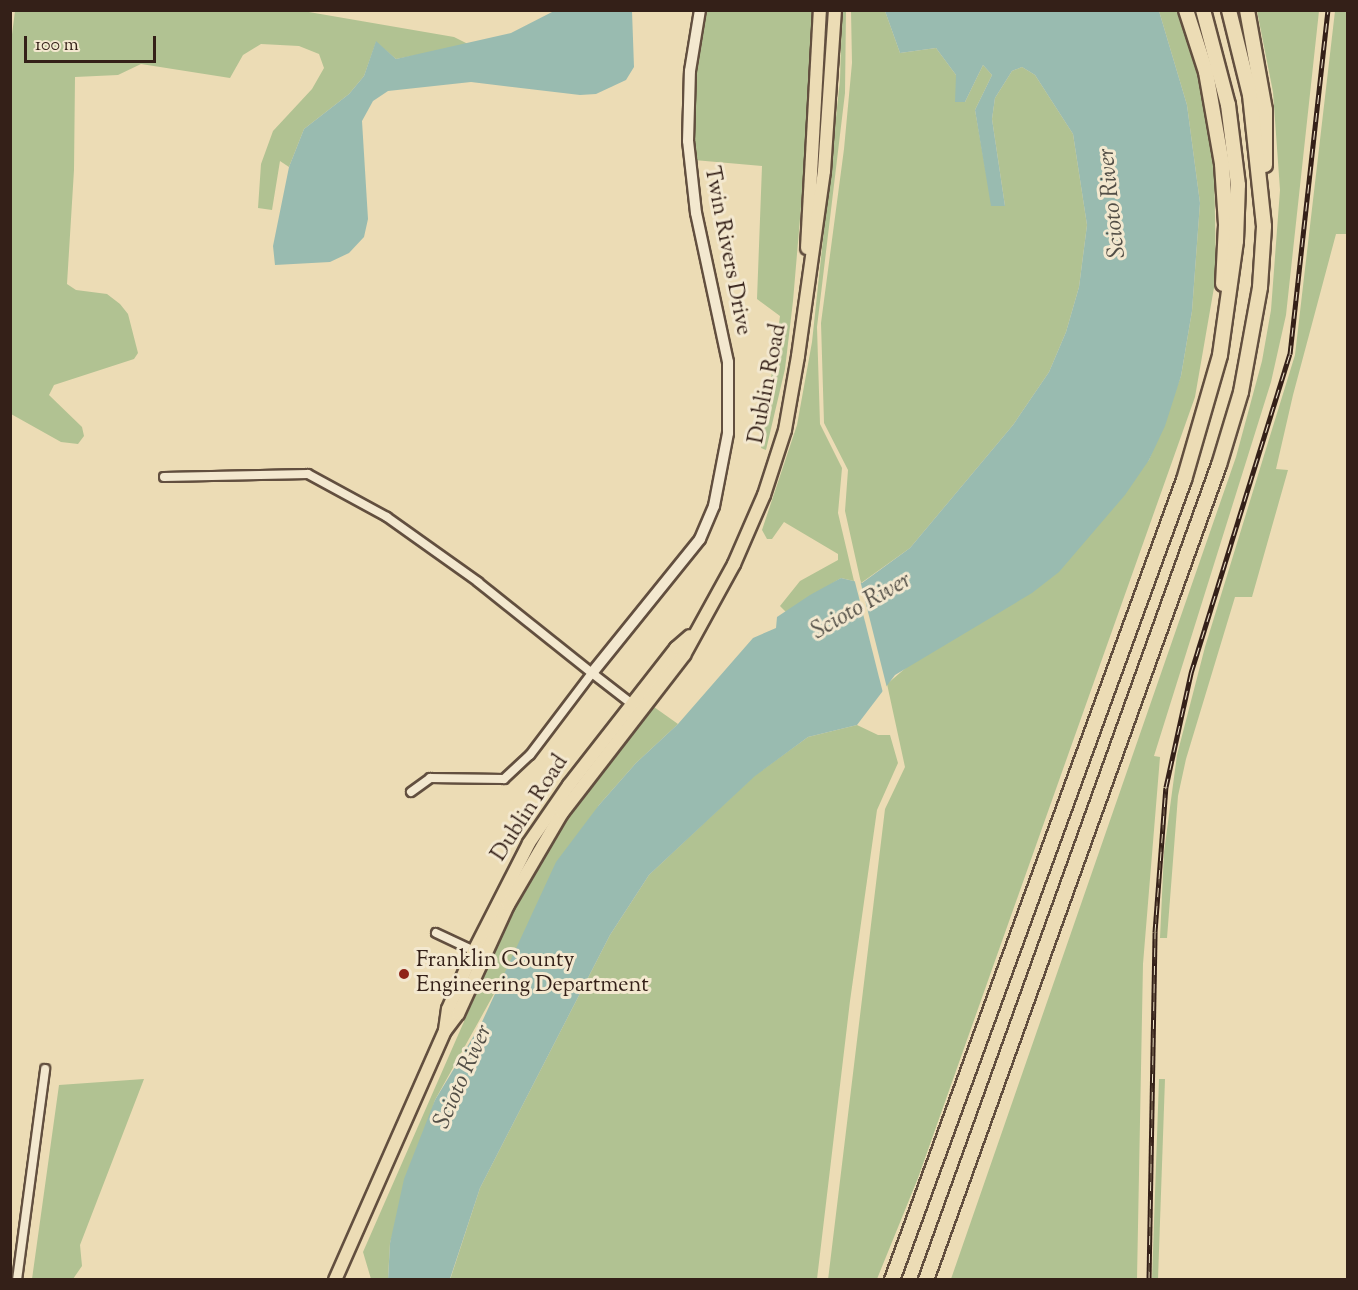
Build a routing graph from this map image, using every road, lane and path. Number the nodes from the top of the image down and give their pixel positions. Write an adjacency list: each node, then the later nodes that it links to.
1 (700, 10): 13 (street, Twin Rivers Drive)
2 (820, 10): 9 (main road, Dublin Road)
3 (835, 10): 9 (main road, Dublin Road)
4 (1186, 10): 10 (highway)
5 (1203, 10): 10 (highway)
6 (1229, 10): 8 (highway)
7 (1247, 10): 8 (highway)
8 (1263, 197): 20 (highway)
9 (808, 267): 12 (main road, Dublin Road)
10 (1220, 355): 23 (highway)
11 (164, 477): 13 (street)
12 (693, 633): 14 (main road, Dublin Road); 18 (main road, Dublin Road)
13 (592, 673): 14 (street); 15 (street)
14 (632, 704): 17 (main road, Dublin Road)
15 (411, 792)
16 (436, 933): 17 (street)
17 (474, 951): 18 (main road, Dublin Road)
18 (445, 1031): 22 (main road, Dublin Road)
19 (45, 1069): 21 (street)
20 (951, 1208): 24 (highway); 25 (highway)
21 (17, 1280)
22 (335, 1280)
23 (891, 1280)
24 (926, 1280)
25 (936, 1280)

